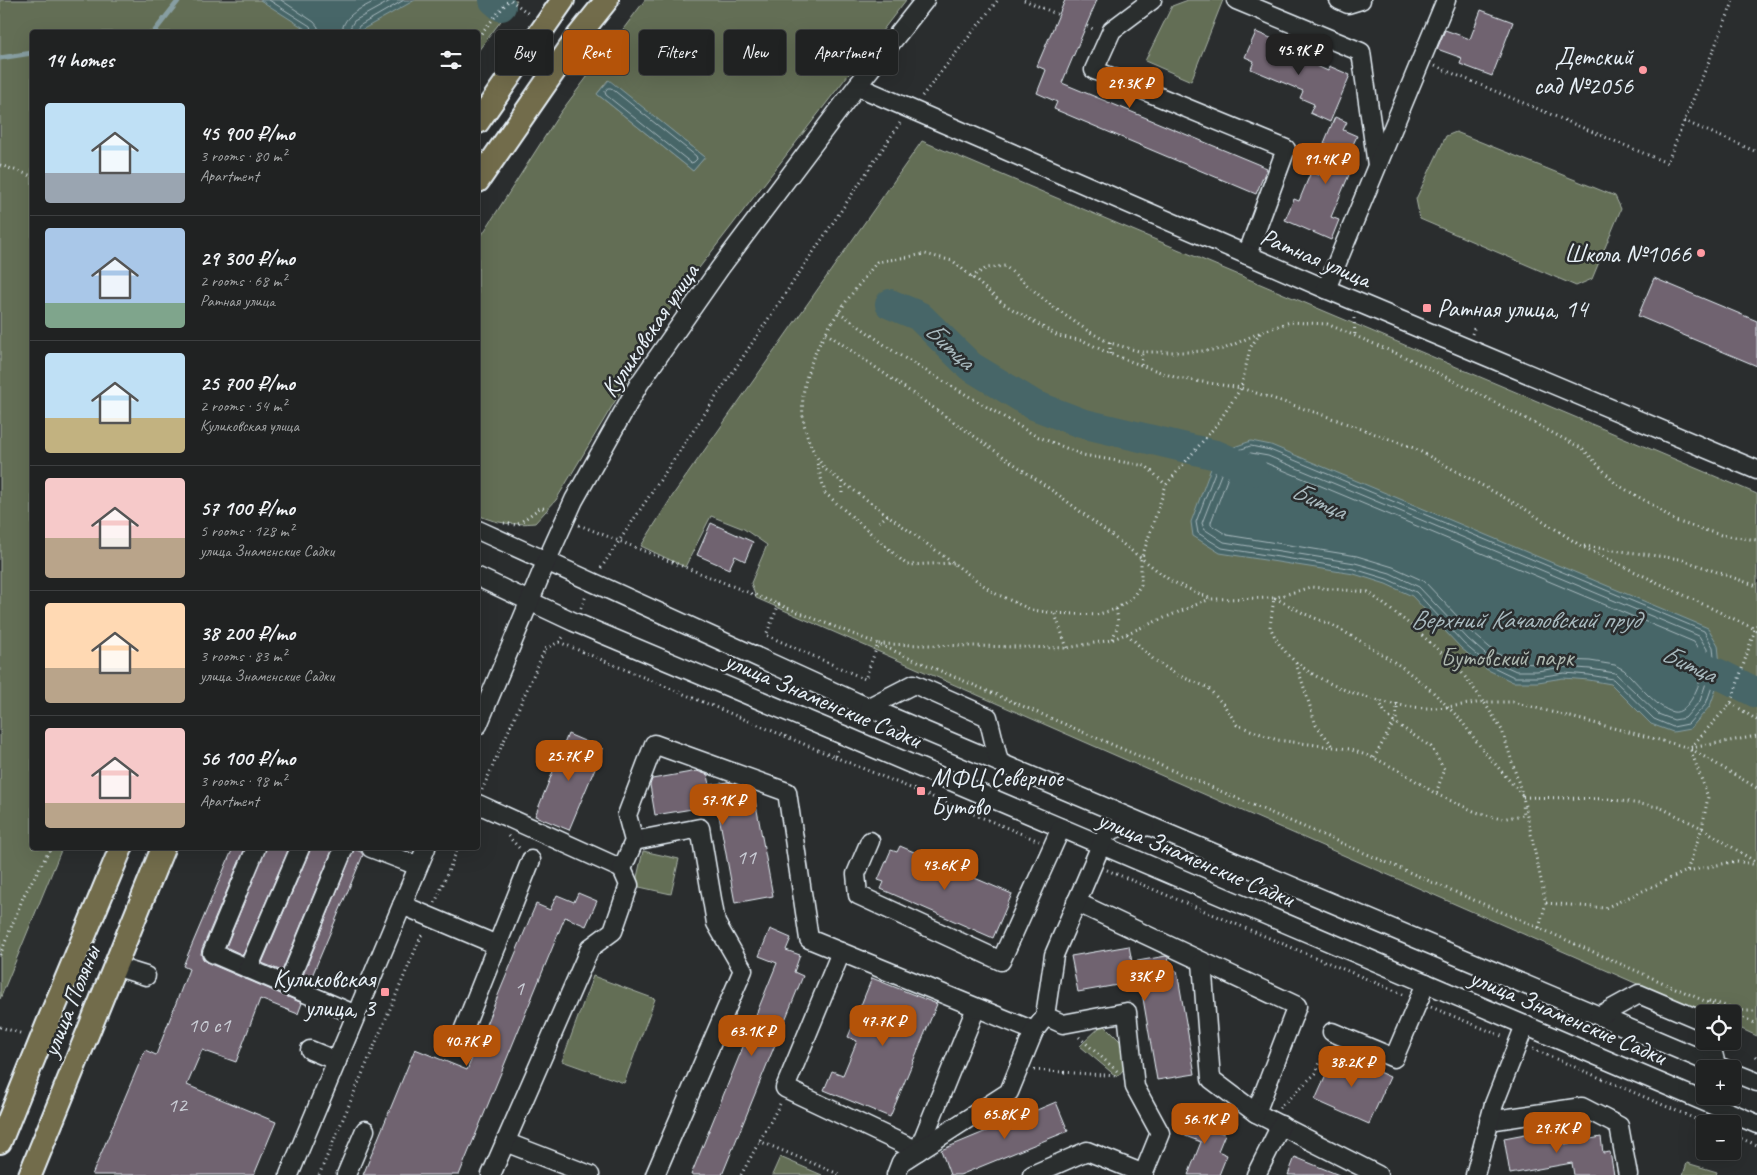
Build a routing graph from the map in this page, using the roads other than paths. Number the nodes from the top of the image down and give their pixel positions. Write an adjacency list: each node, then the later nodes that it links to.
1 (563, 0): 10 (main road)
2 (607, 0): 12 (main road)
3 (925, 0): 9 (street, Куликовская улица)
4 (1152, 0): 13 (street)
5 (1236, 0): 11 (street)
6 (1339, 0): 7 (street)
7 (1361, 0)
8 (1446, 0): 11 (street)
9 (857, 86): 13 (street, Ратная улица); 17 (street, Куликовская улица)
10 (480, 119)
11 (1377, 165): 14 (street)
12 (480, 178)
13 (1248, 255): 14 (street, Ратная улица)
14 (1326, 289): 15 (street, Ратная улица)
15 (1757, 470)
16 (480, 531): 17 (street, улица Знаменские Садки)
17 (546, 562): 19 (street, Куликовская улица); 20 (street, улица Знаменские Садки)
18 (480, 578): 19 (street, улица Знаменские Садки)
19 (529, 602): 21 (street, Куликовская улица); 24 (street, улица Знаменские Садки)
20 (869, 707): 22 (street, улица Знаменские Садки); 22 (street)
21 (480, 719)
22 (999, 762): 25 (street, улица Знаменские Садки)
23 (480, 797): 38 (street)
24 (1060, 828): 26 (street); 28 (street, улица Знаменские Садки)
25 (1158, 829): 28 (street); 52 (street, улица Знаменские Садки)
26 (870, 840)
27 (634, 841): 38 (street); 42 (street); 76 (street)
28 (1100, 845): 39 (street); 47 (street, улица Знаменские Садки)
29 (119, 850): 67 (main road, улица Поляны)
30 (162, 850): 44 (main road, улица Поляны)
31 (255, 850): 45 (street)
32 (299, 850): 45 (street)
33 (343, 850): 48 (street)
34 (376, 850): 37 (street)
35 (425, 850): 37 (street)
36 (531, 860): 41 (street)
37 (418, 866): 40 (street)
38 (622, 869): 68 (street)
39 (1076, 902): 43 (street); 51 (street)
40 (402, 905): 41 (street); 50 (street)
41 (497, 946): 57 (street)
42 (841, 952): 49 (street); 69 (street)
43 (1202, 962): 63 (street); 63 (street)
44 (114, 966): 46 (street); 71 (main road, улица Поляны)
45 (248, 969): 48 (street)
46 (146, 976)
47 (1426, 983): 54 (street, улица Знаменские Садки); 56 (street)
48 (287, 986): 50 (street)
49 (976, 1008): 55 (street); 69 (street)
50 (356, 1015): 60 (street)
51 (1045, 1016): 55 (street); 70 (street)
52 (1599, 1016): 53 (street); 59 (street, улица Знаменские Садки)
53 (1696, 1018)
54 (1525, 1025): 64 (street); 65 (street, улица Знаменские Садки)
55 (1034, 1032): 69 (street)
56 (1332, 1032)
57 (457, 1046)
58 (310, 1050): 60 (street)
59 (1703, 1060)
60 (337, 1061): 72 (street)
61 (1741, 1076): 62 (street)
62 (1757, 1082)
63 (1268, 1119): 79 (street); 80 (street)
64 (1490, 1121): 81 (street); 82 (street)
65 (1757, 1124)
66 (365, 1130): 73 (street)
67 (0, 1142)
68 (505, 1142): 74 (street); 75 (street)
69 (918, 1151): 77 (street)
70 (1144, 1174): 78 (street)
71 (30, 1175)
72 (289, 1175)
73 (346, 1175)
74 (491, 1175)
75 (590, 1175)
76 (655, 1175)
77 (896, 1175)
78 (1032, 1175)
79 (1256, 1175)
80 (1378, 1175)
81 (1475, 1175)
82 (1628, 1175)

